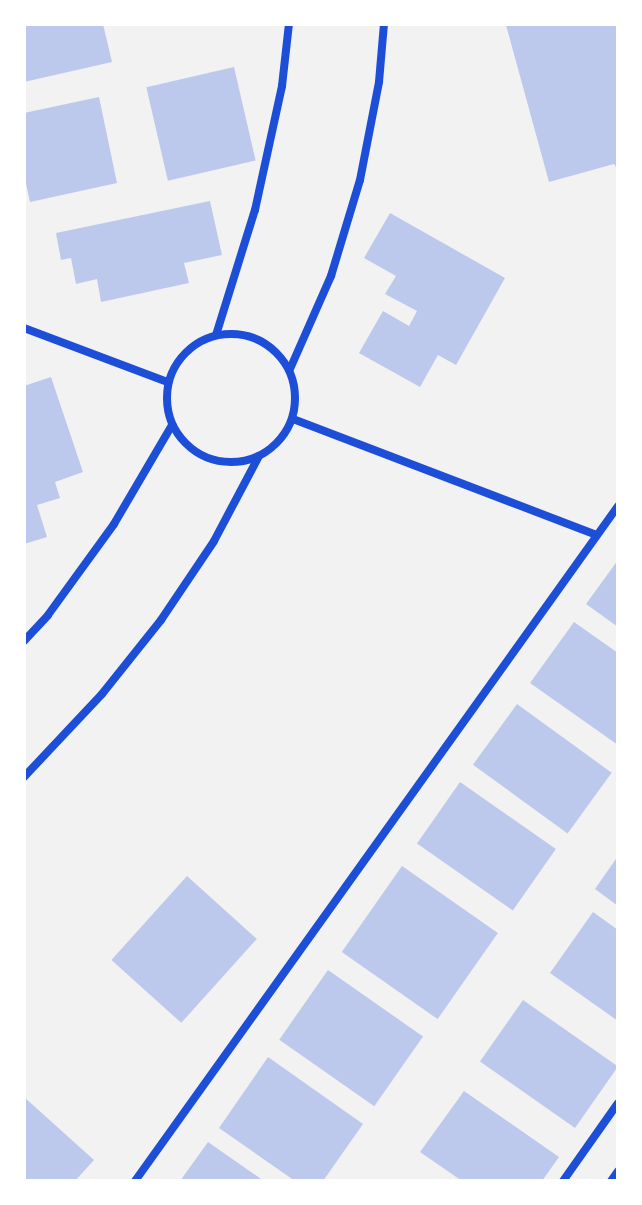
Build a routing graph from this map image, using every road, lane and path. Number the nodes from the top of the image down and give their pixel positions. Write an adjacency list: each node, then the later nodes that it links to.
1 (289, 24): 4 (street)
2 (384, 24): 5 (street)
3 (24, 328): 6 (street)
4 (216, 335): 5 (street); 6 (street)
5 (290, 369): 7 (street)
6 (168, 382): 8 (street)
7 (293, 419): 9 (street); 11 (street)
8 (172, 425): 9 (street); 12 (street)
9 (259, 456): 13 (street)
10 (618, 506): 11 (street)
11 (597, 535): 16 (street)
12 (24, 641)
13 (24, 777)
14 (618, 1103): 17 (street)
15 (618, 1171): 18 (street)
16 (135, 1181)
17 (563, 1181)
18 (611, 1181)

